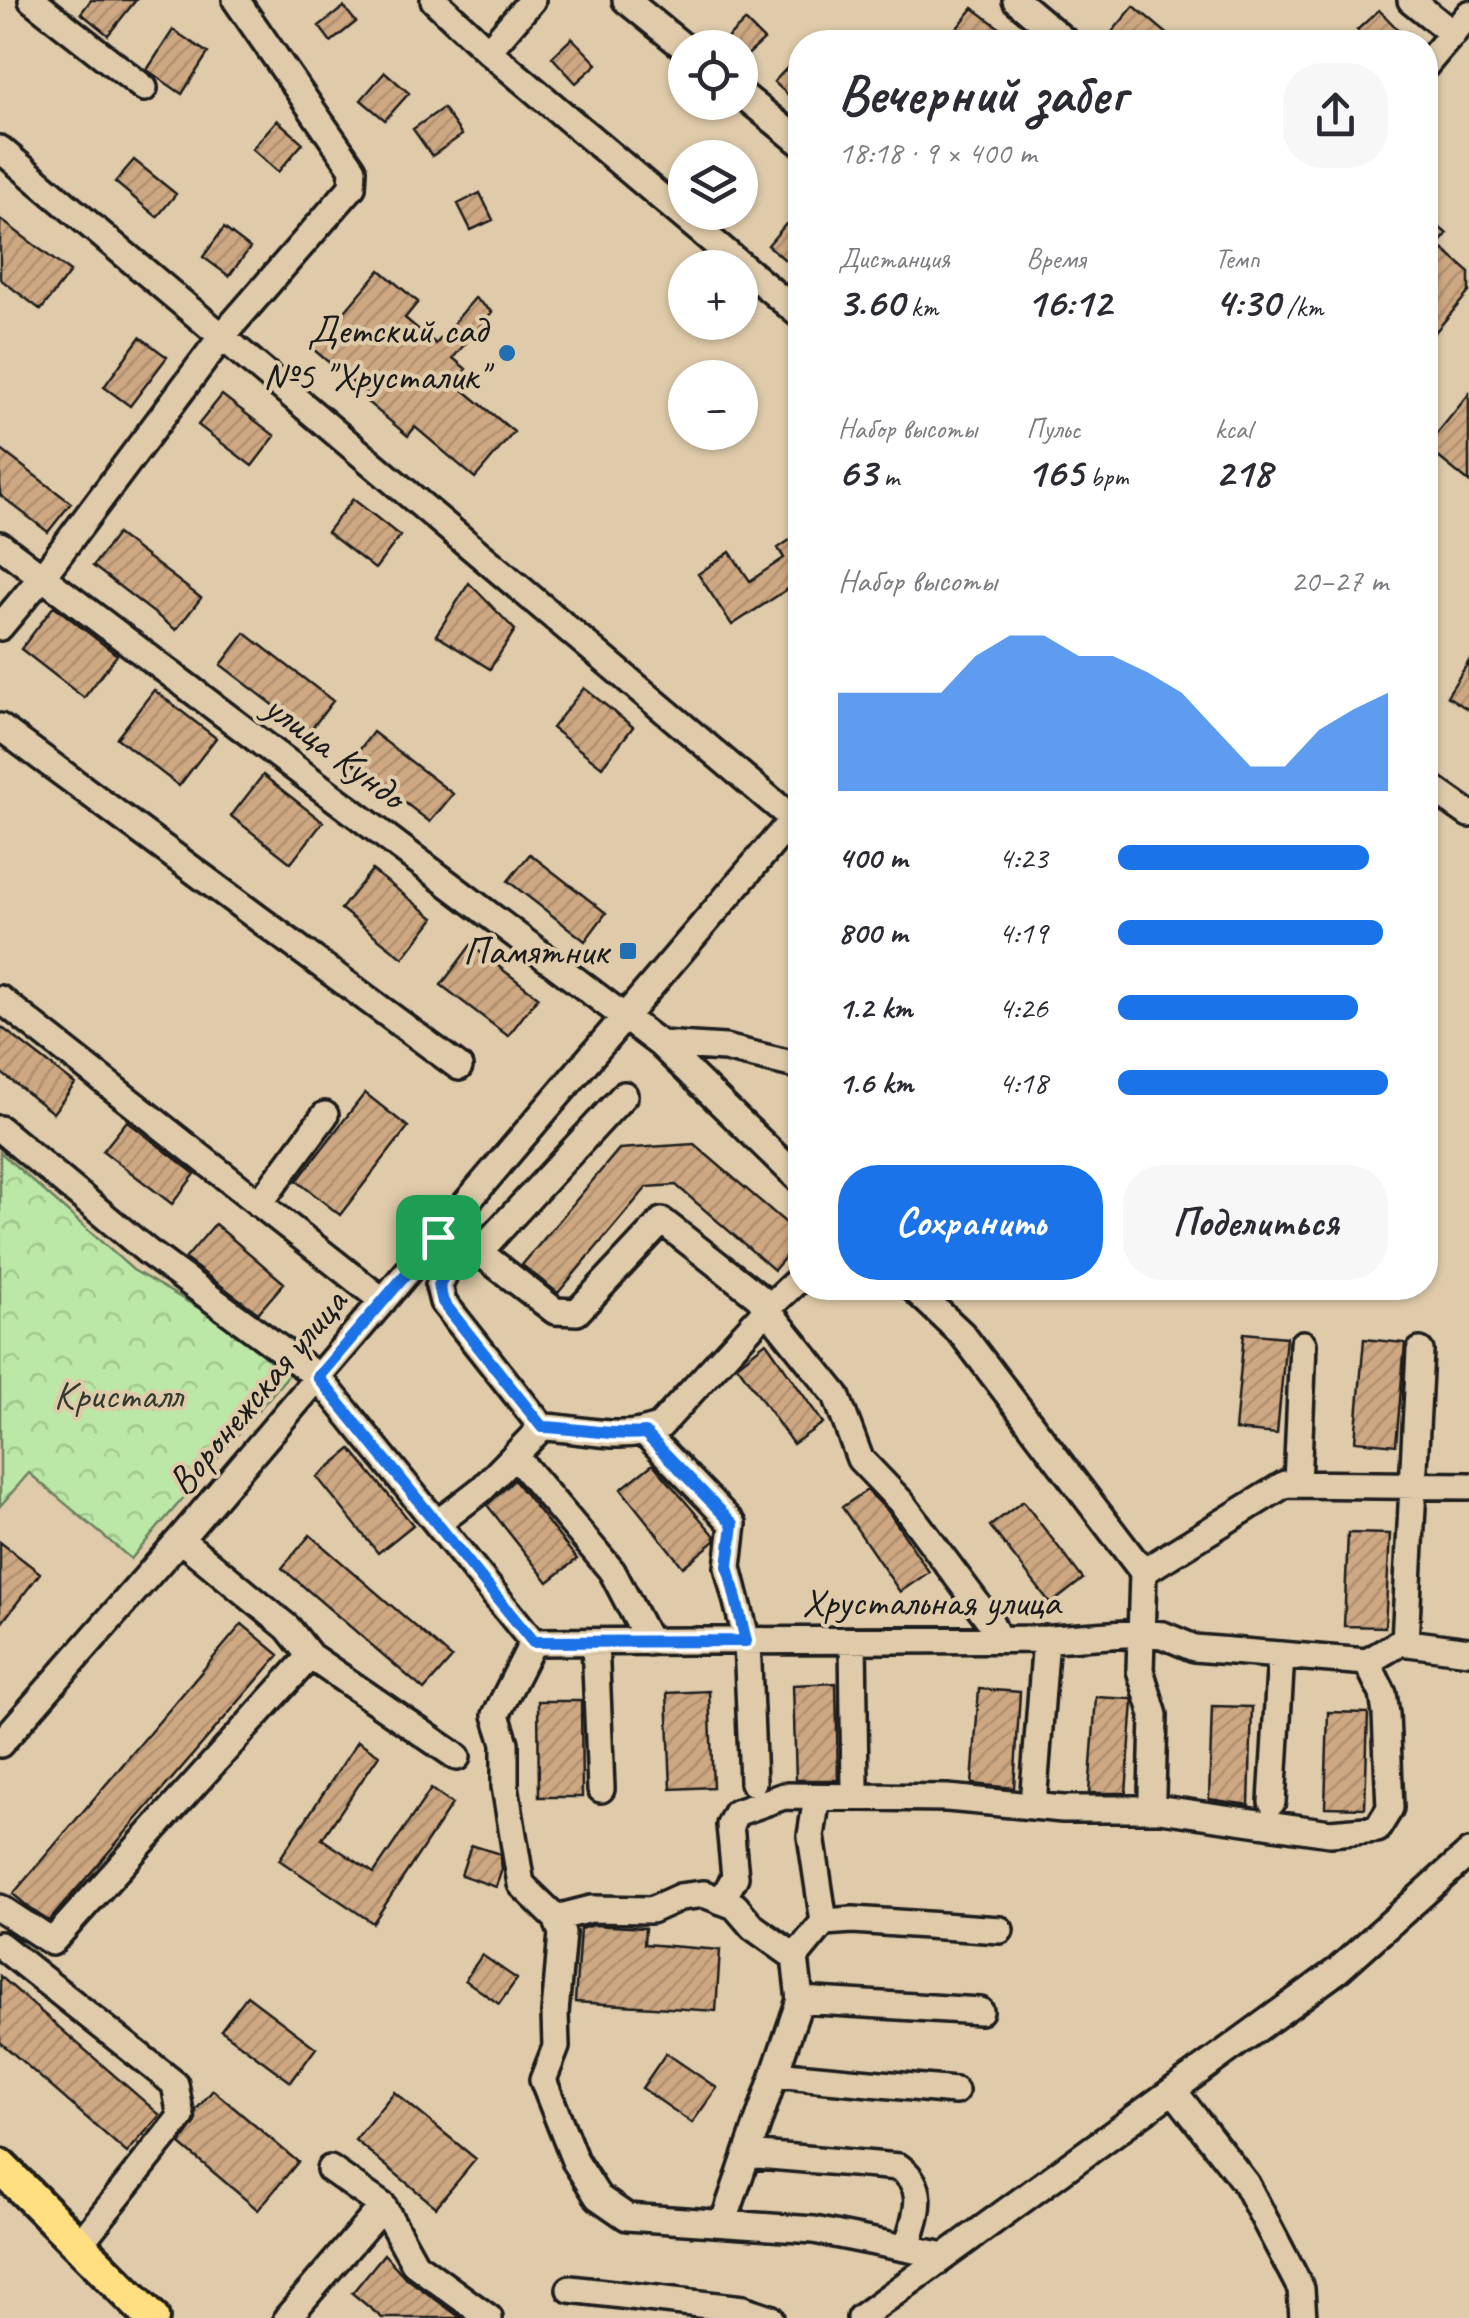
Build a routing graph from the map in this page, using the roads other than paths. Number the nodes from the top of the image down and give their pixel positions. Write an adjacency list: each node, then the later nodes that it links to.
1 (32, 0): 13 (street)
2 (236, 0): 18 (street)
3 (434, 0): 11 (street)
4 (532, 0): 11 (street)
5 (626, 0): 10 (street)
6 (1016, 0): 9 (street)
7 (1410, 0): 8 (street)
8 (1461, 24): 12 (street)
9 (1052, 30)
10 (668, 34)
11 (488, 51): 17 (street)
12 (1438, 51)
13 (144, 88)
14 (758, 108): 15 (street)
15 (788, 132)
16 (0, 149): 18 (street)
17 (788, 306)
18 (223, 336): 20 (street); 24 (street)
19 (0, 546): 20 (street, улица Кундо)
20 (42, 578): 21 (street); 28 (street, улица Кундо)
21 (0, 628)
22 (0, 727): 31 (street)
23 (1438, 793): 25 (street)
24 (788, 807)
25 (1469, 814)
26 (788, 826): 28 (street, Воронежская улица)
27 (0, 999): 36 (street)
28 (626, 1017): 29 (street, улица Кундо); 37 (street, Воронежская улица)
29 (660, 1044): 30 (street); 35 (street, улица Кундо)
30 (788, 1063)
31 (459, 1067)
32 (624, 1095): 37 (street)
33 (325, 1115): 36 (street)
34 (0, 1129): 44 (street)
35 (788, 1168)
36 (260, 1204): 40 (street)
37 (458, 1246): 40 (street, Воронежская улица); 41 (street); 45 (street)
38 (788, 1289): 41 (street)
39 (926, 1300): 53 (street)
40 (383, 1301): 44 (street, Воронежская улица)
41 (767, 1309): 46 (street); 56 (street)
42 (1302, 1344): 48 (street)
43 (1420, 1350): 49 (street)
44 (318, 1377): 51 (street); 52 (street, Воронежская улица)
45 (542, 1427): 46 (street); 47 (street)
46 (645, 1433): 58 (street)
47 (516, 1456): 51 (street); 61 (street)
48 (1297, 1484): 49 (street); 53 (street)
49 (1414, 1485): 50 (street); 62 (street)
50 (1469, 1486)
51 (438, 1523): 59 (street)
52 (180, 1539): 65 (street); 67 (street, Воронежская улица)
53 (1144, 1572): 54 (street)
54 (1140, 1632): 57 (street, Хрустальная улица); 64 (street, Хрустальная улица); 73 (street)
55 (853, 1640): 56 (street, Хрустальная улица); 58 (street, Хрустальная улица); 70 (street)
56 (998, 1640): 57 (street, Хрустальная улица)
57 (1046, 1640): 72 (street)
58 (746, 1641): 61 (street, Хрустальная улица); 69 (street)
59 (533, 1642): 60 (street, Хрустальная улица); 79 (street)
60 (596, 1642): 61 (street, Хрустальная улица); 71 (street)
61 (649, 1642)
62 (1405, 1642): 63 (street); 66 (street)
63 (1469, 1651)
64 (1281, 1655): 66 (street, Хрустальная улица); 75 (street)
65 (310, 1656): 68 (street); 78 (street)
66 (1367, 1662): 74 (street)
67 (0, 1744)
68 (457, 1757)
69 (753, 1782)
70 (856, 1787)
71 (601, 1789)
72 (1034, 1791)
73 (1152, 1794)
74 (817, 1797): 77 (street); 80 (street)
75 (1272, 1802)
76 (1469, 1853): 88 (street)
77 (721, 1901): 79 (street); 83 (street)
78 (0, 1908)
79 (556, 1918): 93 (street)
80 (824, 1922): 81 (street); 83 (street)
81 (1000, 1930)
82 (0, 1945): 94 (street)
83 (795, 1957): 84 (street)
84 (800, 2000): 85 (street); 86 (street)
85 (980, 2011)
86 (776, 2074): 87 (street); 89 (street)
87 (955, 2090)
88 (1173, 2090): 96 (street); 103 (street)
89 (748, 2154): 93 (street); 95 (street)
90 (0, 2166): 94 (main road)
91 (330, 2169): 92 (street)
92 (382, 2206): 99 (street); 100 (street)
93 (724, 2221): 95 (street)
94 (78, 2246): 98 (main road)
95 (906, 2248): 96 (street)
96 (945, 2256): 102 (street)
97 (570, 2289): 101 (street)
98 (152, 2318)
99 (287, 2318)
100 (489, 2318)
101 (770, 2318)
102 (860, 2318)
103 (1303, 2318)

